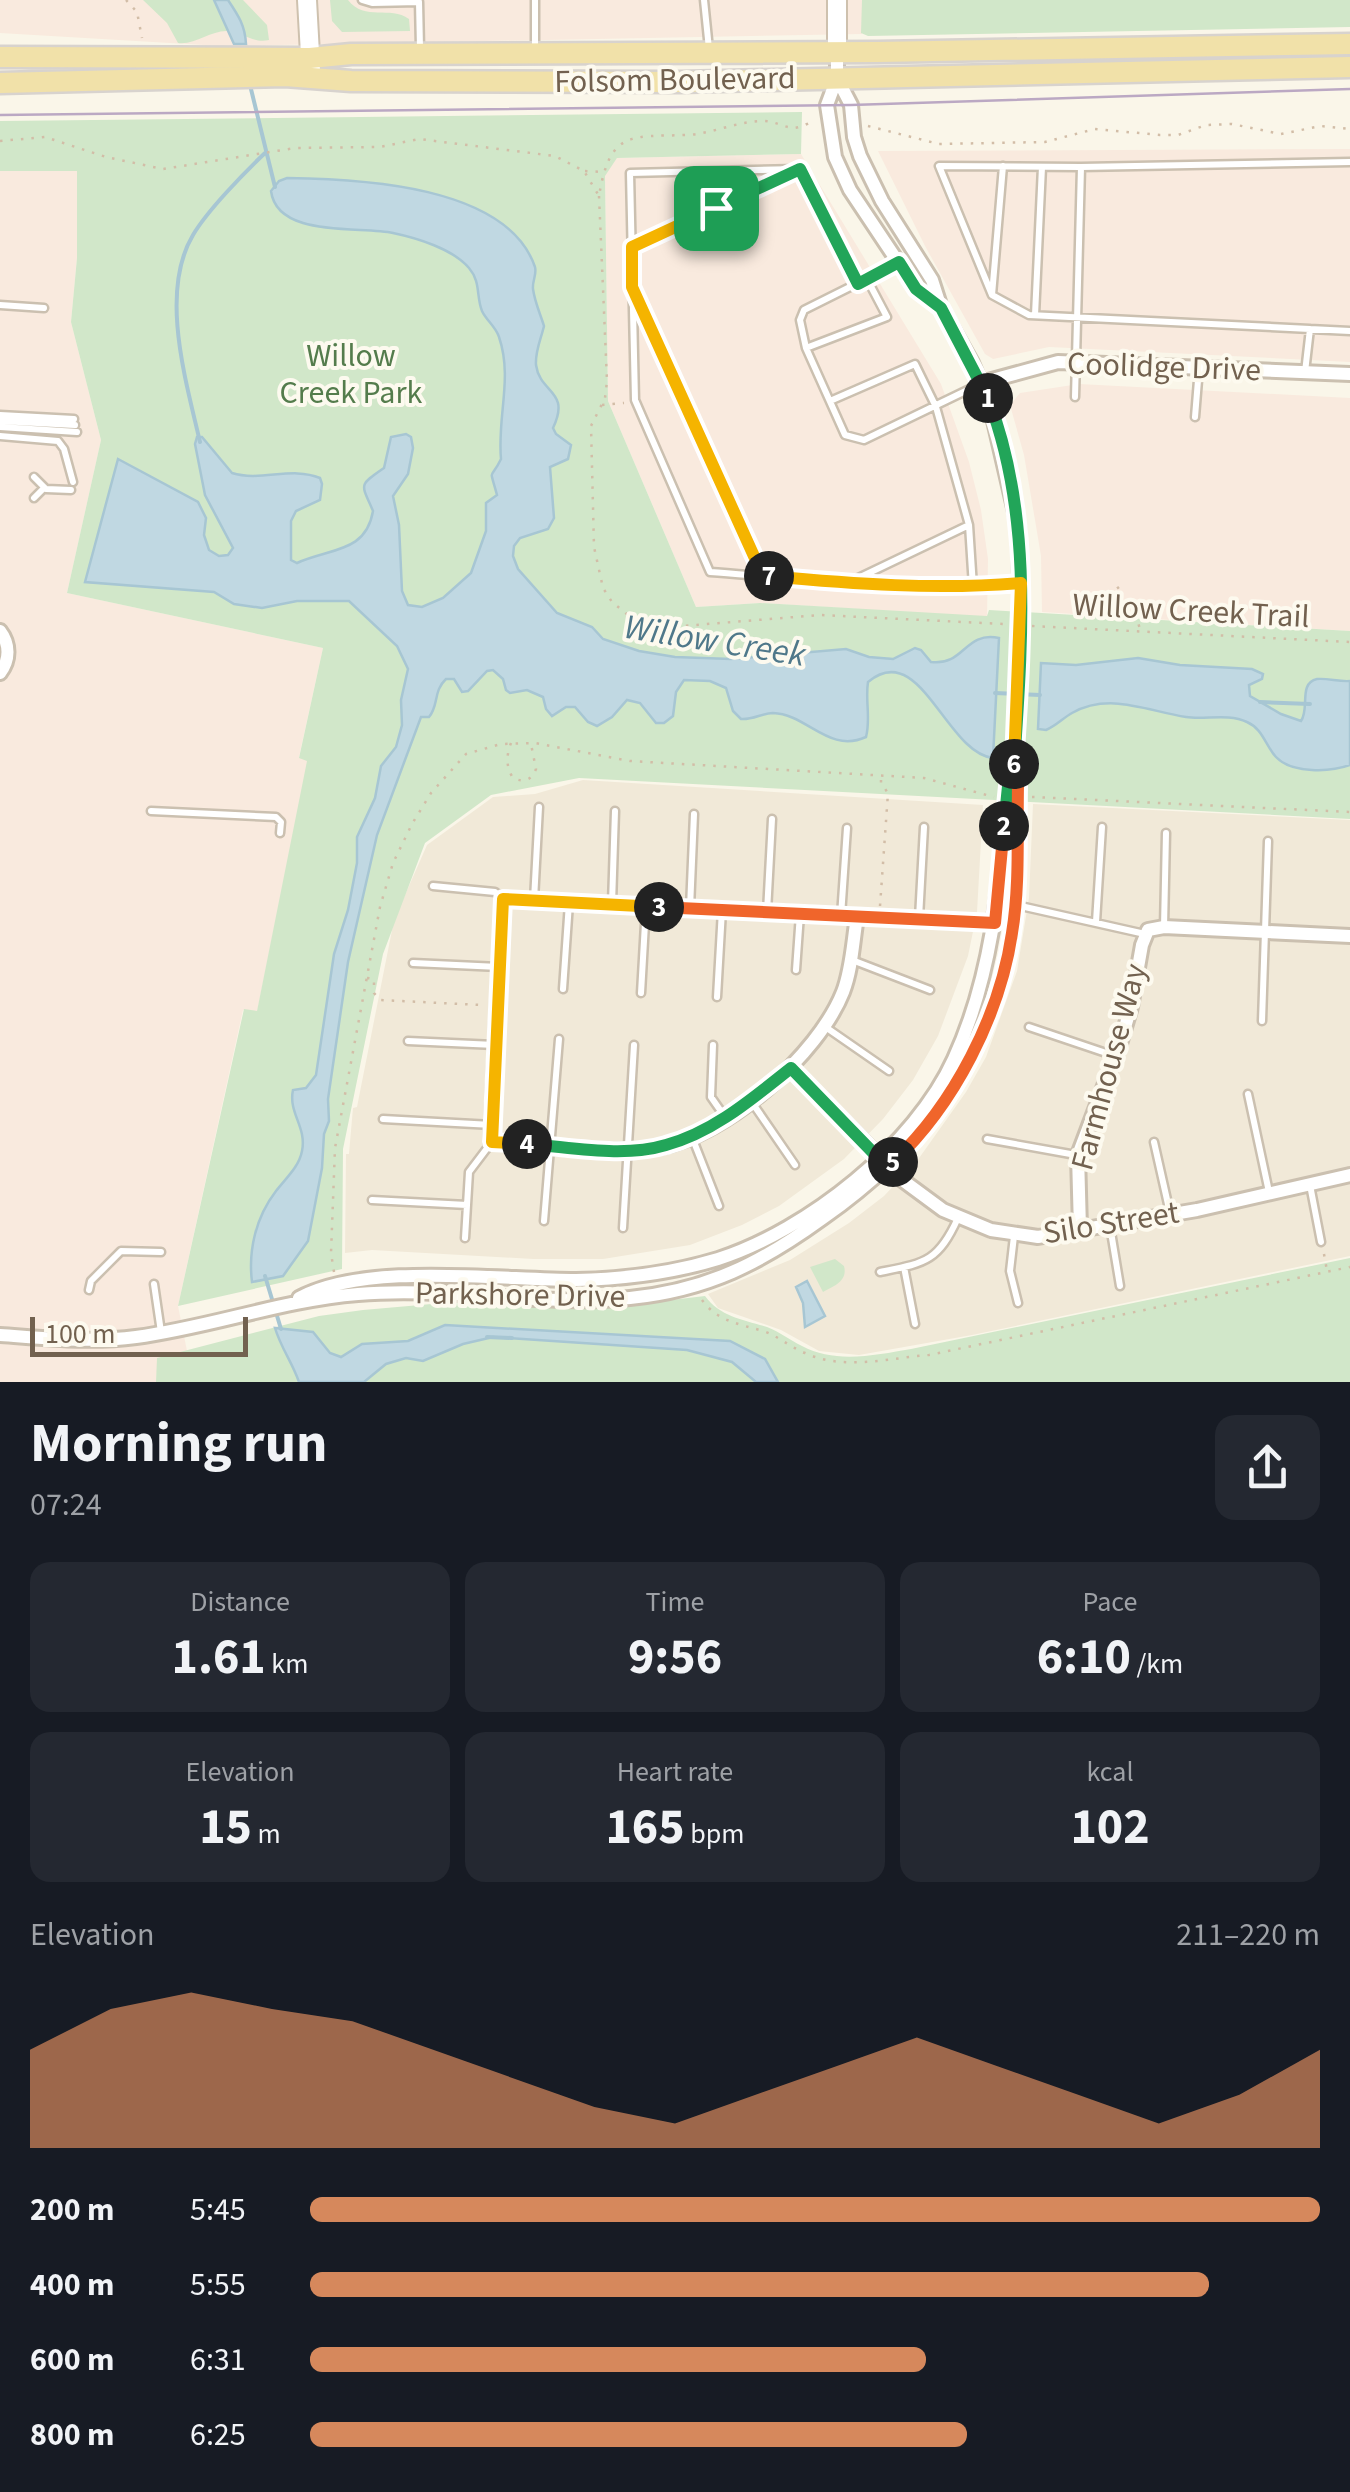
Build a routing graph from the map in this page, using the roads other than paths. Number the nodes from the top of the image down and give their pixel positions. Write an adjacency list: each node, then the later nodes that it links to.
1 (307, 0): 16 (street)
2 (362, 0): 6 (lane)
3 (535, 0): 12 (lane)
4 (704, 0): 9 (lane)
5 (837, 0): 10 (street, Parkshore Drive)
6 (382, 1): 7 (lane)
7 (402, 1): 11 (lane)
8 (1350, 44): 10 (main road, Folsom Boulevard)
9 (710, 50): 10 (main road, Folsom Boulevard); 12 (main road, Folsom Boulevard)
10 (837, 51): 17 (street, Parkshore Drive)
11 (420, 54): 12 (main road, Folsom Boulevard); 16 (main road, Folsom Boulevard)
12 (535, 54)
13 (0, 57): 14 (main road, Folsom Boulevard)
14 (229, 67): 16 (main road, Folsom Boulevard); 18 (main road, Folsom Boulevard)
15 (1350, 67): 17 (main road, Folsom Boulevard)
16 (310, 68): 17 (main road, Folsom Boulevard)
17 (837, 78): 25 (street, Parkshore Drive); 32 (street, Parkshore Drive)
18 (0, 83)
19 (1350, 162): 22 (lane)
20 (1002, 166): 21 (lane); 29 (lane); 29 (lane)
21 (1042, 167): 22 (lane); 33 (lane)
22 (1081, 167): 34 (lane)
23 (800, 169): 24 (lane); 24 (lane); 27 (lane)
24 (632, 247): 28 (lane)
25 (899, 262): 26 (lane); 32 (street, Parkshore Drive)
26 (867, 279): 27 (lane); 37 (lane)
27 (858, 284): 37 (lane)
28 (632, 287): 53 (lane); 53 (lane)
29 (992, 294): 33 (lane)
30 (0, 305): 31 (lane)
31 (44, 308)
32 (941, 308): 42 (street, Parkshore Drive)
33 (1035, 316): 34 (lane)
34 (1077, 318): 35 (lane); 38 (lane)
35 (1310, 329): 36 (lane); 40 (lane)
36 (1350, 331)
37 (806, 348): 44 (lane)
38 (1077, 362): 39 (street, Coolidge Drive); 42 (street, Coolidge Drive); 43 (lane)
39 (1199, 368): 40 (street, Coolidge Drive); 46 (lane)
40 (1305, 372): 41 (street, Coolidge Drive)
41 (1350, 374)
42 (982, 383): 45 (lane); 55 (street, Parkshore Drive)
43 (1075, 398)
44 (830, 400): 45 (lane); 45 (lane)
45 (936, 407): 52 (lane)
46 (1196, 417)
47 (0, 421): 47 (lane)
48 (0, 436): 50 (lane)
49 (34, 477): 50 (lane)
50 (44, 488): 51 (lane)
51 (34, 498)
52 (969, 525): 54 (lane); 56 (lane)
53 (763, 576): 54 (lane)
54 (848, 583): 56 (lane)
55 (1021, 583): 56 (lane); 59 (street, Parkshore Drive, bridge)
56 (972, 587)
57 (0, 631): 58 (street)
58 (0, 673)
59 (1013, 781): 86 (street, Parkshore Drive); 122 (street, Parkshore Drive)
60 (539, 807): 73 (lane)
61 (150, 811): 68 (lane)
62 (615, 811): 75 (lane)
63 (694, 814): 78 (lane)
64 (772, 819): 80 (lane)
65 (924, 827): 84 (lane)
66 (1102, 827): 85 (lane)
67 (848, 828): 82 (lane)
68 (280, 833)
69 (1166, 833): 87 (lane)
70 (1268, 841): 88 (lane)
71 (433, 886): 72 (lane)
72 (503, 899): 73 (street); 93 (street)
73 (534, 901): 74 (street)
74 (569, 903): 75 (street); 95 (lane)
75 (612, 905): 76 (street)
76 (646, 906): 78 (street); 97 (lane)
77 (1025, 907): 85 (lane)
78 (690, 908): 79 (street)
79 (722, 910): 80 (street); 98 (lane)
80 (767, 912): 81 (street)
81 (800, 914): 82 (street); 94 (lane)
82 (841, 916): 83 (street)
83 (857, 917): 84 (street); 91 (street)
84 (919, 919): 86 (street)
85 (1096, 922): 89 (lane)
86 (995, 923): 122 (street, Parkshore Drive)
87 (1164, 927): 88 (street, Farmhouse Way); 89 (street, Farmhouse Way)
88 (1264, 933): 90 (street, Farmhouse Way); 99 (lane)
89 (1145, 934): 107 (street, Farmhouse Way)
90 (1350, 936)
91 (851, 960): 96 (lane); 100 (street)
92 (413, 964): 93 (lane)
93 (500, 967): 105 (street)
94 (796, 970)
95 (563, 989)
96 (930, 990)
97 (641, 994)
98 (717, 997)
99 (1262, 1021)
100 (823, 1026): 108 (street); 109 (lane)
101 (1029, 1026): 107 (lane)
102 (558, 1039): 119 (lane)
103 (408, 1041): 105 (lane)
104 (634, 1044): 120 (lane)
105 (496, 1045): 114 (street)
106 (713, 1045): 112 (lane)
107 (1116, 1057): 121 (street, Farmhouse Way)
108 (791, 1068): 111 (street); 122 (street, Silo Street)
109 (889, 1071)
110 (1248, 1094): 126 (lane)
111 (750, 1100): 112 (street); 123 (lane)
112 (726, 1118): 115 (street)
113 (383, 1119): 114 (lane)
114 (493, 1125): 117 (street)
115 (692, 1136): 120 (street); 129 (lane)
116 (987, 1139): 121 (lane)
117 (492, 1142): 119 (street); 128 (lane)
118 (1154, 1142): 130 (lane)
119 (550, 1146): 120 (street); 132 (lane)
120 (627, 1150): 134 (lane)
121 (1078, 1155): 135 (street, Farmhouse Way)
122 (883, 1163): 131 (street, Silo Street); 145 (street, Parkshore Drive); 145 (street, Parkshore Drive)
123 (794, 1165)
124 (1350, 1175): 125 (street, Silo Street)
125 (1310, 1184): 126 (street, Silo Street); 138 (lane)
126 (1269, 1194): 130 (street, Silo Street)
127 (372, 1200): 128 (lane)
128 (467, 1206): 137 (lane)
129 (719, 1206)
130 (1170, 1214): 133 (street, Silo Street)
131 (958, 1217): 136 (street, Silo Street); 140 (lane)
132 (544, 1221)
133 (1110, 1225): 135 (street, Silo Street); 143 (lane)
134 (624, 1228)
135 (1080, 1229): 136 (street, Silo Street)
136 (1014, 1234): 146 (lane)
137 (465, 1238)
138 (1321, 1242)
139 (161, 1252): 144 (lane)
140 (904, 1267): 141 (lane); 147 (lane)
141 (880, 1272)
142 (154, 1284): 148 (lane)
143 (1120, 1286)
144 (90, 1290)
145 (293, 1302): 148 (street, Parkshore Drive)
146 (1018, 1303)
147 (915, 1324)
148 (161, 1332): 149 (street, Parkshore Drive)
149 (0, 1335)

